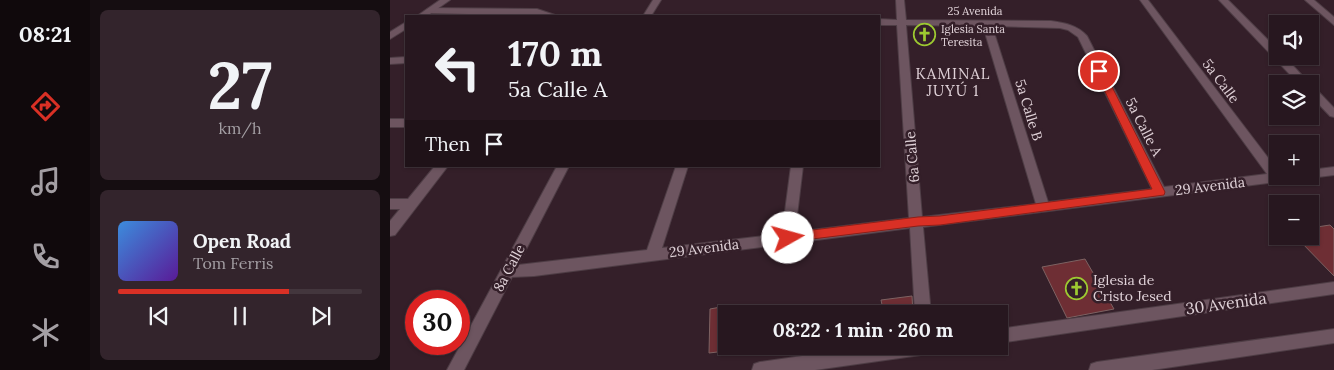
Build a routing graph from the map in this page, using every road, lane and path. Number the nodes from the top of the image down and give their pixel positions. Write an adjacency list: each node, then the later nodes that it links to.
1 (446, 0): 7 (street)
2 (657, 0): 9 (street)
3 (900, 0): 11 (street, 6a Calle)
4 (1144, 0): 26 (street, 5a Calle)
5 (1223, 0): 17 (street)
6 (1309, 0): 13 (street)
7 (425, 14): 8 (street)
8 (550, 15)
9 (649, 15)
10 (880, 22): 11 (street, 25 Avenida)
11 (901, 22): 12 (street, 25 Avenida); 38 (street, 6a Calle)
12 (986, 22): 15 (street, 25 Avenida); 37 (street, 5a Calle B)
13 (1334, 22)
14 (405, 26): 16 (street)
15 (1070, 27): 34 (street, 5a Calle A)
16 (390, 36)
17 (1269, 47)
18 (390, 60): 19 (street)
19 (405, 60)
20 (1287, 65): 21 (street)
21 (1296, 75)
22 (1319, 98): 23 (street)
23 (1334, 114)
24 (390, 123): 25 (street)
25 (405, 123)
26 (1269, 159)
27 (441, 167): 36 (street)
28 (562, 167): 42 (street, 8a Calle)
29 (682, 167): 41 (street)
30 (797, 167): 40 (street)
31 (1334, 171): 32 (street)
32 (1319, 173)
33 (1269, 179): 34 (street, 29 Avenida)
34 (1160, 192): 37 (street, 29 Avenida)
35 (390, 204): 36 (street)
36 (410, 204): 39 (street)
37 (1042, 206): 38 (street, 29 Avenida)
38 (918, 222): 40 (street, 29 Avenida); 44 (street, 6a Calle)
39 (390, 231)
40 (788, 238): 41 (street, 29 Avenida)
41 (653, 254): 42 (street, 29 Avenida)
42 (507, 271): 48 (street, 8a Calle)
43 (1334, 288): 45 (street, 30 Avenida)
44 (923, 305)
45 (1008, 335)
46 (1334, 336): 50 (street)
47 (864, 355): 49 (street)
48 (455, 370)
49 (760, 370)
50 (1097, 370)

